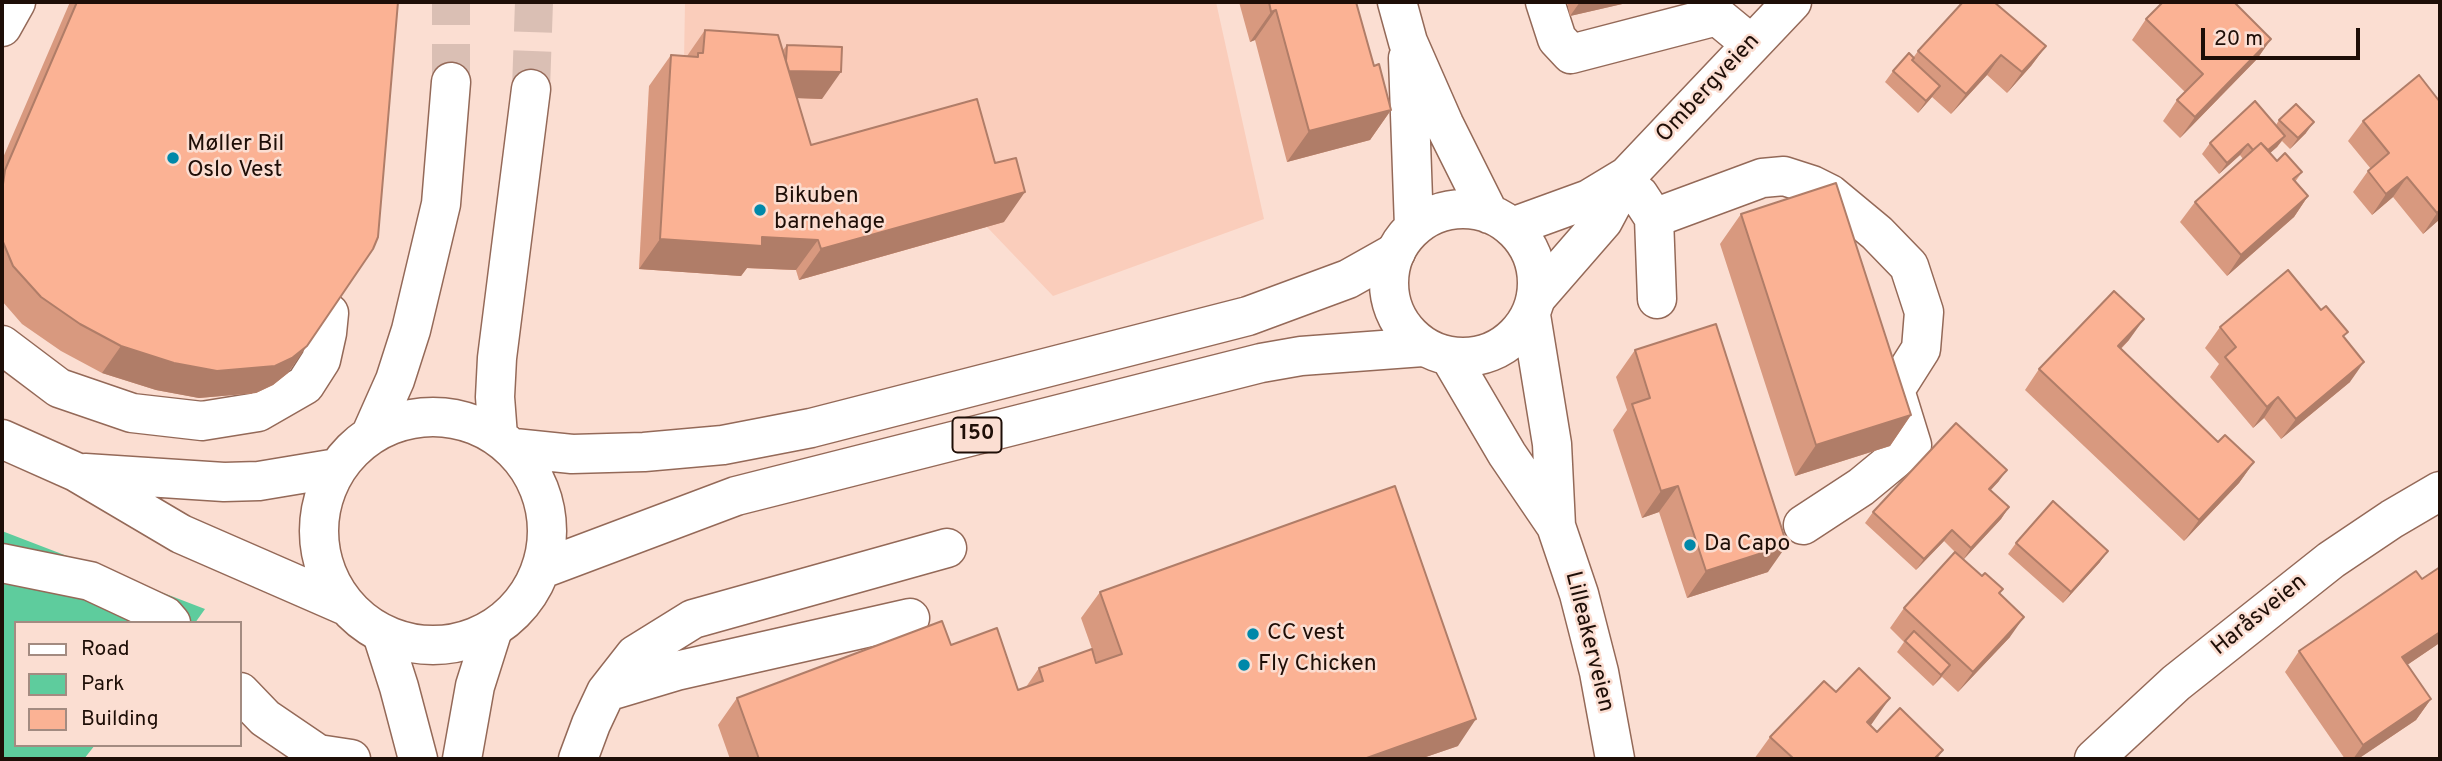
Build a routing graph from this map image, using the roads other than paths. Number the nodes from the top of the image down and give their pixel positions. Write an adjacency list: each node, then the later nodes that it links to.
1 (16, 2): 6 (main road)
2 (1397, 2): 7 (main road)
3 (1545, 2): 5 (main road)
4 (1792, 2): 8 (main road, Ombergveien)
5 (1720, 9): 8 (main road)
6 (2, 27)
7 (1408, 42): 13 (main road); 14 (main road)
8 (1751, 44): 11 (main road, Ombergveien)
9 (451, 82): 20 (main road)
10 (531, 89): 22 (main road)
11 (1627, 176): 12 (main road); 13 (main road, Ombergveien); 16 (main road, Ombergveien)
12 (1654, 218): 15 (main road); 26 (main road)
13 (1501, 221): 14 (main road); 16 (main road)
14 (1405, 240): 19 (main road); 22 (main road, 150)
15 (1657, 299)
16 (1533, 306): 19 (main road); 27 (main road, Lilleakerveien)
17 (329, 313): 18 (main road)
18 (2, 345)
19 (1436, 352): 27 (main road, Lilleakerveien); 30 (main road, 150)
20 (371, 434): 22 (main road, 150); 23 (main road, 150)
21 (2, 439): 24 (main road)
22 (506, 442): 30 (main road, 150)
23 (337, 468): 24 (main road); 31 (main road, 150)
24 (76, 472): 31 (main road)
25 (2440, 491): 43 (main road, Haråsveien)
26 (1803, 525)
27 (1556, 526): 42 (main road, Lilleakerveien)
28 (947, 548): 36 (main road)
29 (2, 563): 33 (main road)
30 (542, 569): 34 (main road, 150)
31 (346, 606): 35 (main road, 150)
32 (910, 618): 36 (main road)
33 (167, 620)
34 (493, 629): 35 (main road, 150); 40 (main road)
35 (382, 634): 39 (main road)
36 (606, 692): 41 (main road)
37 (242, 694): 38 (main road)
38 (351, 759)
39 (418, 759)
40 (462, 759)
41 (572, 759)
42 (1615, 759)
43 (2094, 759)

